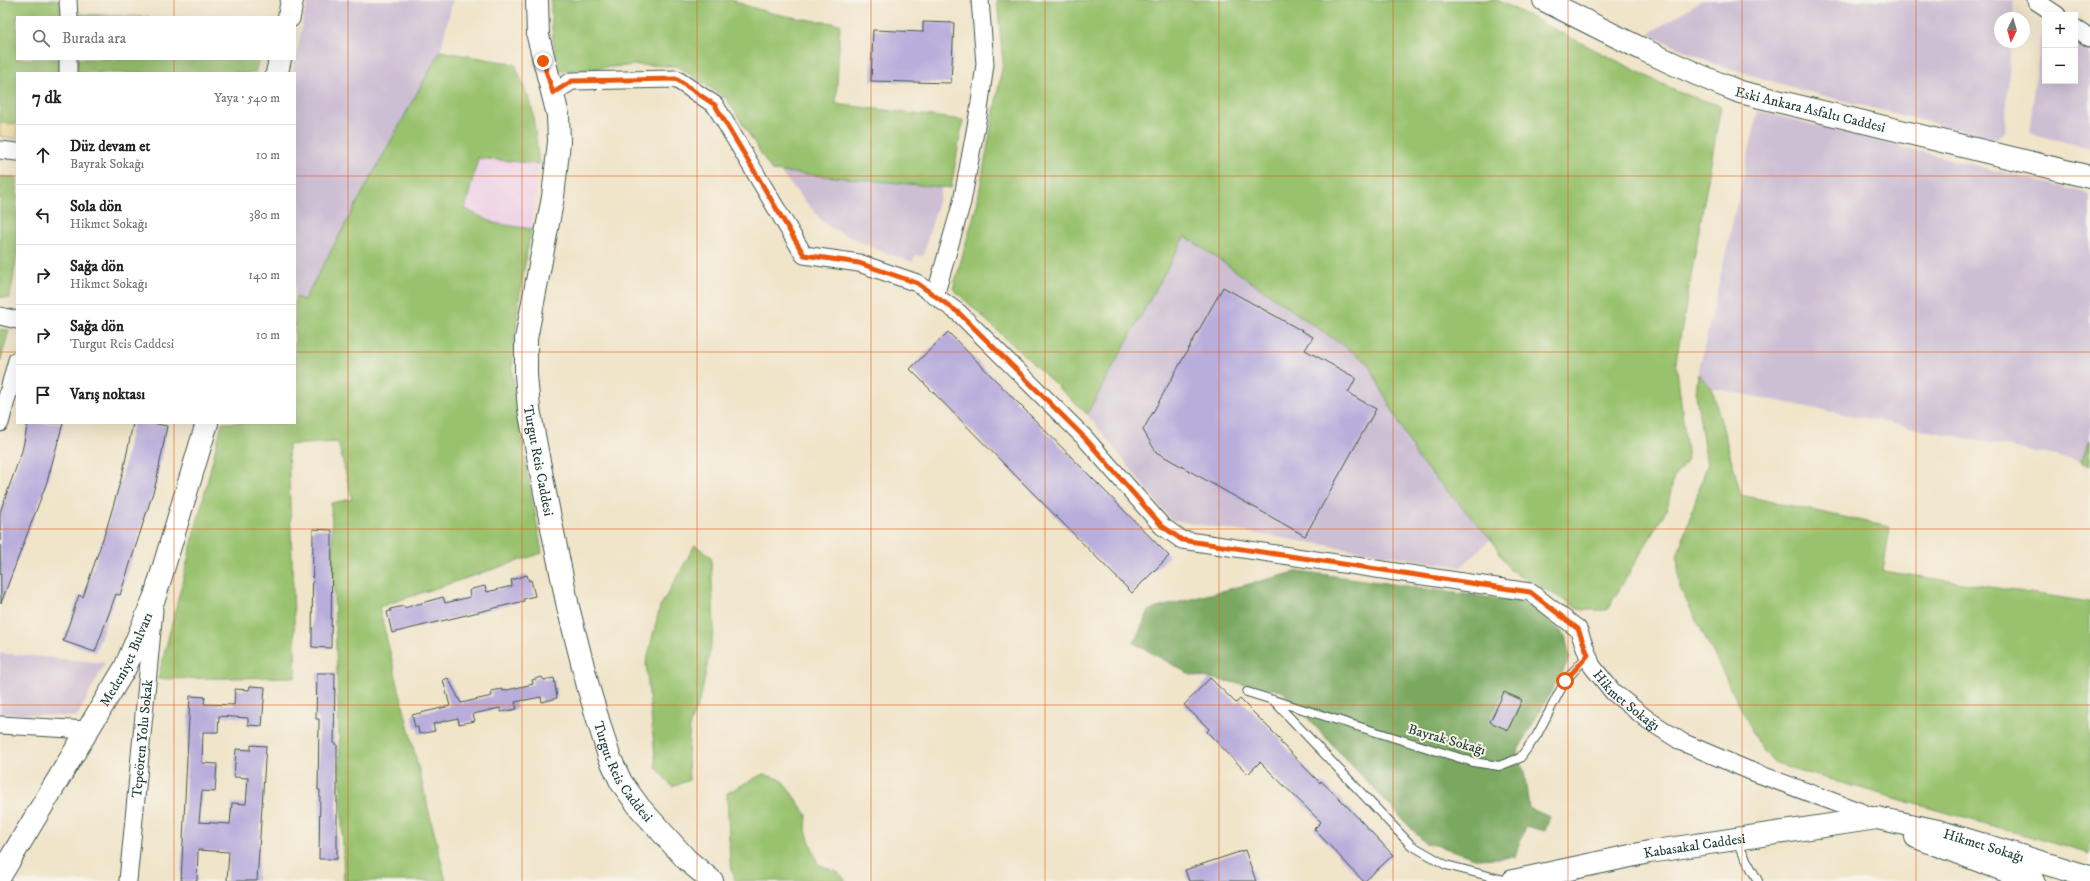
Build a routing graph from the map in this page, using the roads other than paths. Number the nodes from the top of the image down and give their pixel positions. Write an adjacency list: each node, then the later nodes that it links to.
1 (68, 0): 8 (street)
2 (292, 0): 9 (street)
3 (537, 0): 16 (street, Turgut Reis Caddesi)
4 (980, 0): 20 (street)
5 (1544, 0): 19 (street, Eski Ankara Asfaltı Caddesi)
6 (2036, 1): 7 (street)
7 (2052, 12)
8 (69, 16)
9 (289, 16)
10 (2078, 30): 11 (street)
11 (2090, 38)
12 (68, 60): 14 (street)
13 (280, 60): 15 (street)
14 (68, 72)
15 (277, 72)
16 (553, 93): 20 (street, Hikmet Sokağı); 37 (street, Turgut Reis Caddesi)
17 (0, 150): 18 (street)
18 (16, 152)
19 (2090, 178)
20 (935, 296): 27 (street, Hikmet Sokağı)
21 (0, 316): 22 (street)
22 (16, 320)
23 (16, 364): 24 (street)
24 (0, 423)
25 (207, 424): 26 (street, Medeniyet Bulvarı)
26 (155, 596): 31 (street, Medeniyet Bulvarı); 36 (street, Tepeören Yolu Sokak)
27 (1588, 655): 29 (lane, Bayrak Sokağı); 32 (street, Hikmet Sokağı)
28 (1247, 692): 29 (lane, Bayrak Sokağı)
29 (1272, 700): 38 (lane)
30 (0, 725): 31 (street)
31 (88, 730): 34 (street, Medeniyet Bulvarı)
32 (1877, 818): 33 (street, Kabasakal Caddesi); 35 (street, Hikmet Sokağı); 41 (street, Hikmet Sokağı)
33 (1736, 841): 39 (street, Kabasakal Caddesi); 40 (lane)
34 (0, 876)
35 (2090, 877)
36 (128, 881)
37 (712, 881)
38 (1508, 881)
39 (1514, 881)
40 (1758, 881)
41 (2033, 881)

